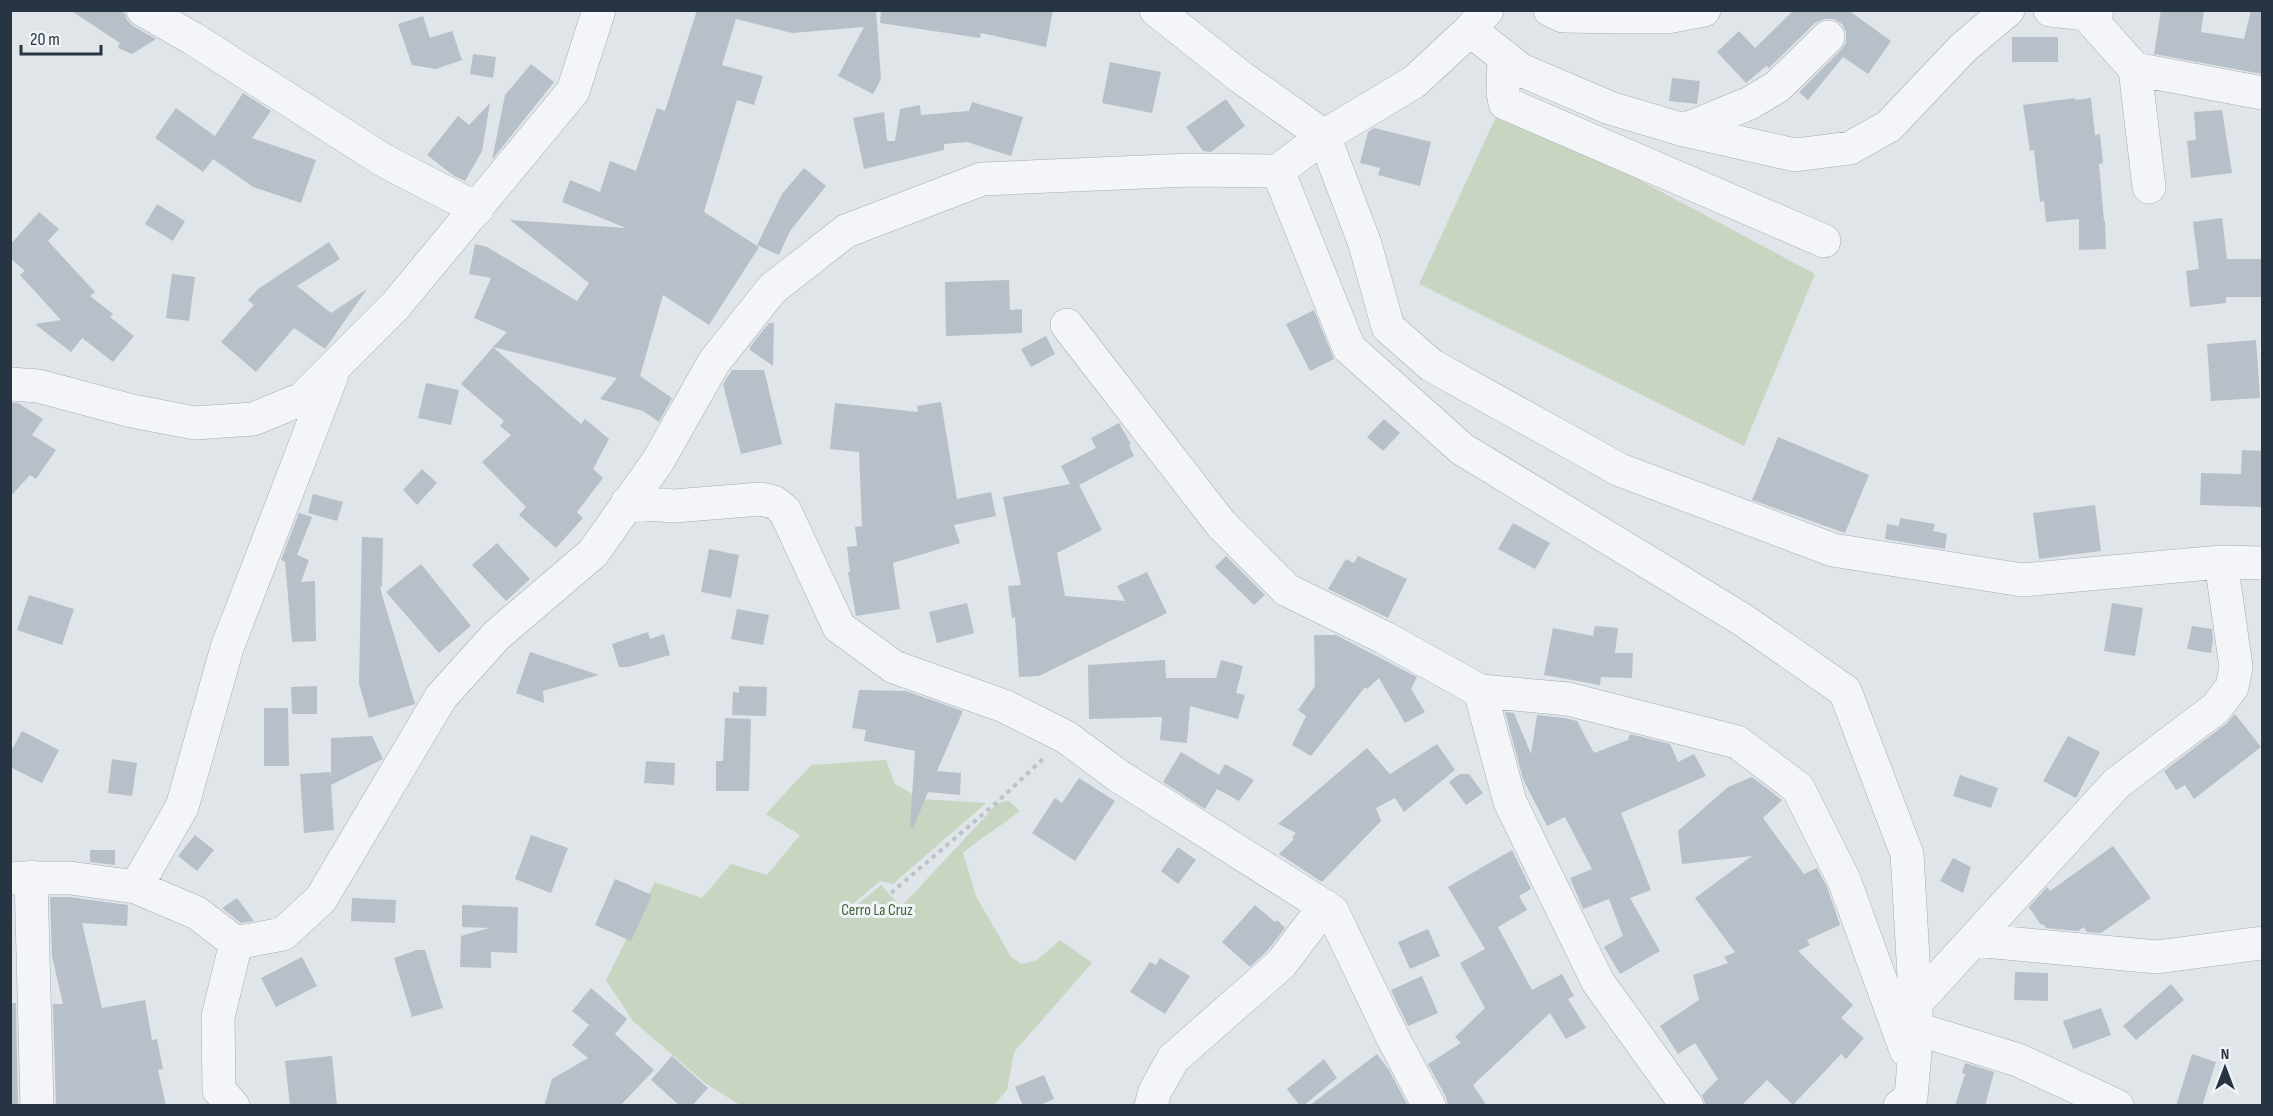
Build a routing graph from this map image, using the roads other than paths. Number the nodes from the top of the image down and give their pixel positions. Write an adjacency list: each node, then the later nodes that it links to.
1 (143, 10): 18 (street)
2 (599, 10): 18 (street)
3 (1156, 10): 15 (street)
4 (1550, 10): 5 (street)
5 (1704, 10)
6 (2008, 10): 14 (street)
7 (2050, 10): 8 (street)
8 (2091, 12): 12 (street)
9 (1479, 20): 11 (street); 15 (street)
10 (1828, 37): 14 (street)
11 (1504, 56): 14 (street); 19 (street)
12 (2135, 69): 13 (street); 17 (street)
13 (2262, 93)
14 (1684, 130)
15 (1324, 136): 16 (street); 24 (street)
16 (1278, 171): 23 (street); 33 (street)
17 (2150, 187)
18 (477, 209): 21 (street)
19 (1824, 241)
20 (1067, 325): 26 (street)
21 (336, 365): 22 (street); 28 (street)
22 (10, 384)
23 (627, 503): 29 (street); 31 (street)
24 (2221, 562): 25 (street); 30 (street)
25 (2262, 563)
26 (1480, 691): 34 (street); 39 (street)
27 (21, 877): 28 (street); 35 (street)
28 (135, 887): 31 (street)
29 (1325, 906): 37 (street); 38 (street)
30 (1974, 939): 32 (street); 33 (street)
31 (236, 943): 36 (street)
32 (2262, 943)
33 (1915, 1017): 34 (street); 40 (street)
34 (1911, 1094)
35 (37, 1106)
36 (233, 1106)
37 (1150, 1106)
38 (1429, 1106)
39 (1687, 1106)
40 (2117, 1106)

